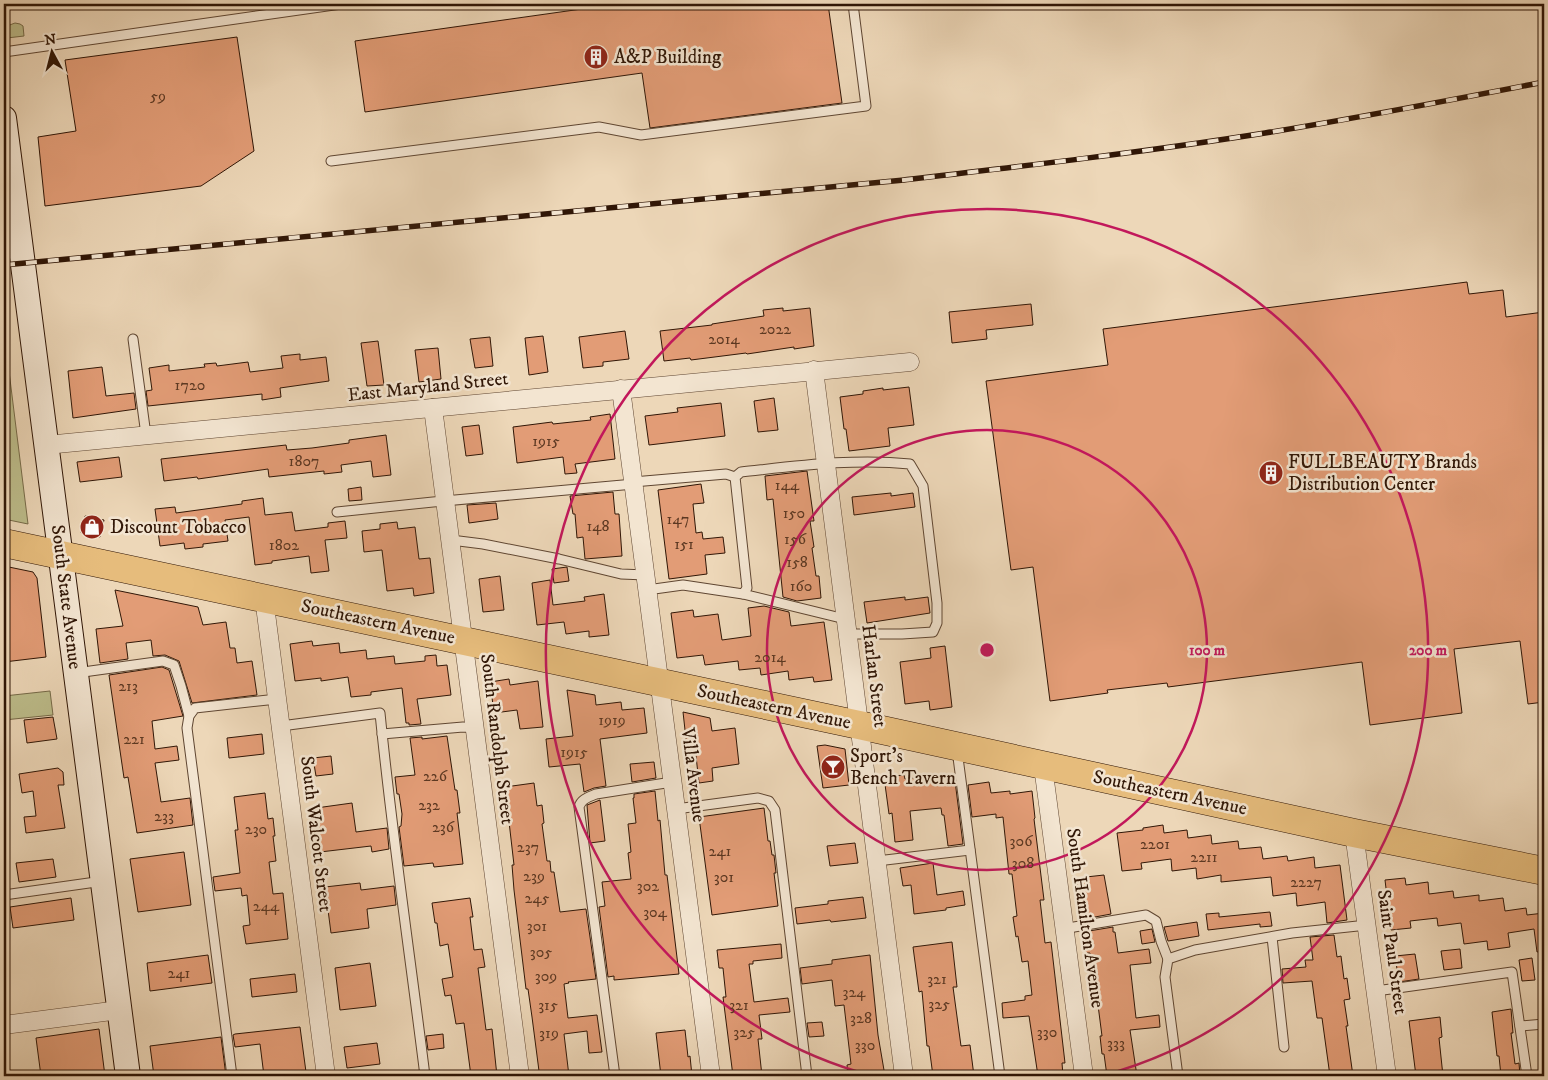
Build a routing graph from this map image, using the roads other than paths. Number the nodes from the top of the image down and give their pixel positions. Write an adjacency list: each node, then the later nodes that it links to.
1 (341, 4): 3 (lane)
2 (852, 4): 5 (lane)
3 (4, 52)
4 (4, 118): 12 (street, South State Avenue)
5 (331, 161)
6 (133, 339): 11 (lane)
7 (910, 362): 8 (street, East Maryland Street)
8 (814, 370): 9 (street, East Maryland Street); 13 (street, Harlan Street)
9 (621, 389): 10 (street, East Maryland Street); 15 (street, Villa Avenue)
10 (433, 408): 11 (street, East Maryland Street); 16 (street, South Randolph Street)
11 (146, 435): 12 (street, East Maryland Street)
12 (46, 445): 20 (street, South State Avenue)
13 (826, 464): 14 (lane); 24 (street, Harlan Street); 24 (lane)
14 (735, 477): 15 (lane); 22 (lane)
15 (634, 483): 16 (lane); 21 (street, Villa Avenue)
16 (445, 501): 17 (lane); 19 (street, South Randolph Street)
17 (337, 512)
18 (4, 543): 20 (main road, Southeastern Avenue)
19 (450, 543): 21 (lane); 25 (street, South Randolph Street)
20 (61, 554): 23 (main road, Southeastern Avenue); 26 (street, South State Avenue)
21 (646, 582): 22 (lane); 27 (street, Villa Avenue)
22 (743, 594): 24 (lane)
23 (264, 598): 25 (main road, Southeastern Avenue); 28 (street, South Walcott Street)
24 (846, 627): 30 (street, Harlan Street)
25 (463, 640): 27 (main road, Southeastern Avenue); 32 (street, South Randolph Street)
26 (76, 673): 29 (lane); 42 (street, South State Avenue)
27 (660, 683): 30 (main road, Southeastern Avenue); 36 (street, Villa Avenue)
28 (277, 698): 29 (lane); 31 (street, South Walcott Street)
29 (189, 716): 55 (lane)
30 (859, 725): 34 (main road, Southeastern Avenue); 40 (street, Harlan Street)
31 (281, 726): 33 (lane); 56 (street, South Walcott Street)
32 (475, 728): 33 (lane); 58 (street, South Randolph Street)
33 (382, 734): 57 (lane)
34 (956, 747): 35 (main road, Southeastern Avenue); 39 (lane)
35 (1043, 766): 38 (main road, Southeastern Avenue); 45 (street, South Hamilton Avenue)
36 (672, 782): 37 (street, Villa Avenue); 59 (lane)
37 (676, 809): 60 (street, Villa Avenue); 61 (lane)
38 (1354, 833): 41 (main road, Southeastern Avenue); 44 (street, Saint Paul Street)
39 (970, 850): 40 (lane); 63 (lane)
40 (876, 861): 62 (street, Harlan Street)
41 (1544, 871)
42 (103, 881): 43 (lane); 49 (street, South State Avenue)
43 (4, 895)
44 (1367, 925): 46 (lane); 48 (street, Saint Paul Street)
45 (1065, 931): 47 (lane); 64 (street, South Hamilton Avenue)
46 (1272, 937): 47 (lane); 53 (lane)
47 (1168, 959): 65 (lane)
48 (1376, 990): 52 (lane); 66 (street, Saint Paul Street)
49 (119, 1010): 51 (street); 54 (street, South State Avenue)
50 (1544, 1024): 52 (lane)
51 (4, 1026)
52 (1520, 1026): 67 (lane)
53 (1284, 1047)
54 (128, 1076)
55 (232, 1076)
56 (326, 1076)
57 (425, 1076)
58 (520, 1076)
59 (615, 1076)
60 (711, 1076)
61 (807, 1076)
62 (904, 1076)
63 (1000, 1076)
64 (1084, 1076)
65 (1178, 1076)
66 (1387, 1076)
67 (1527, 1076)

